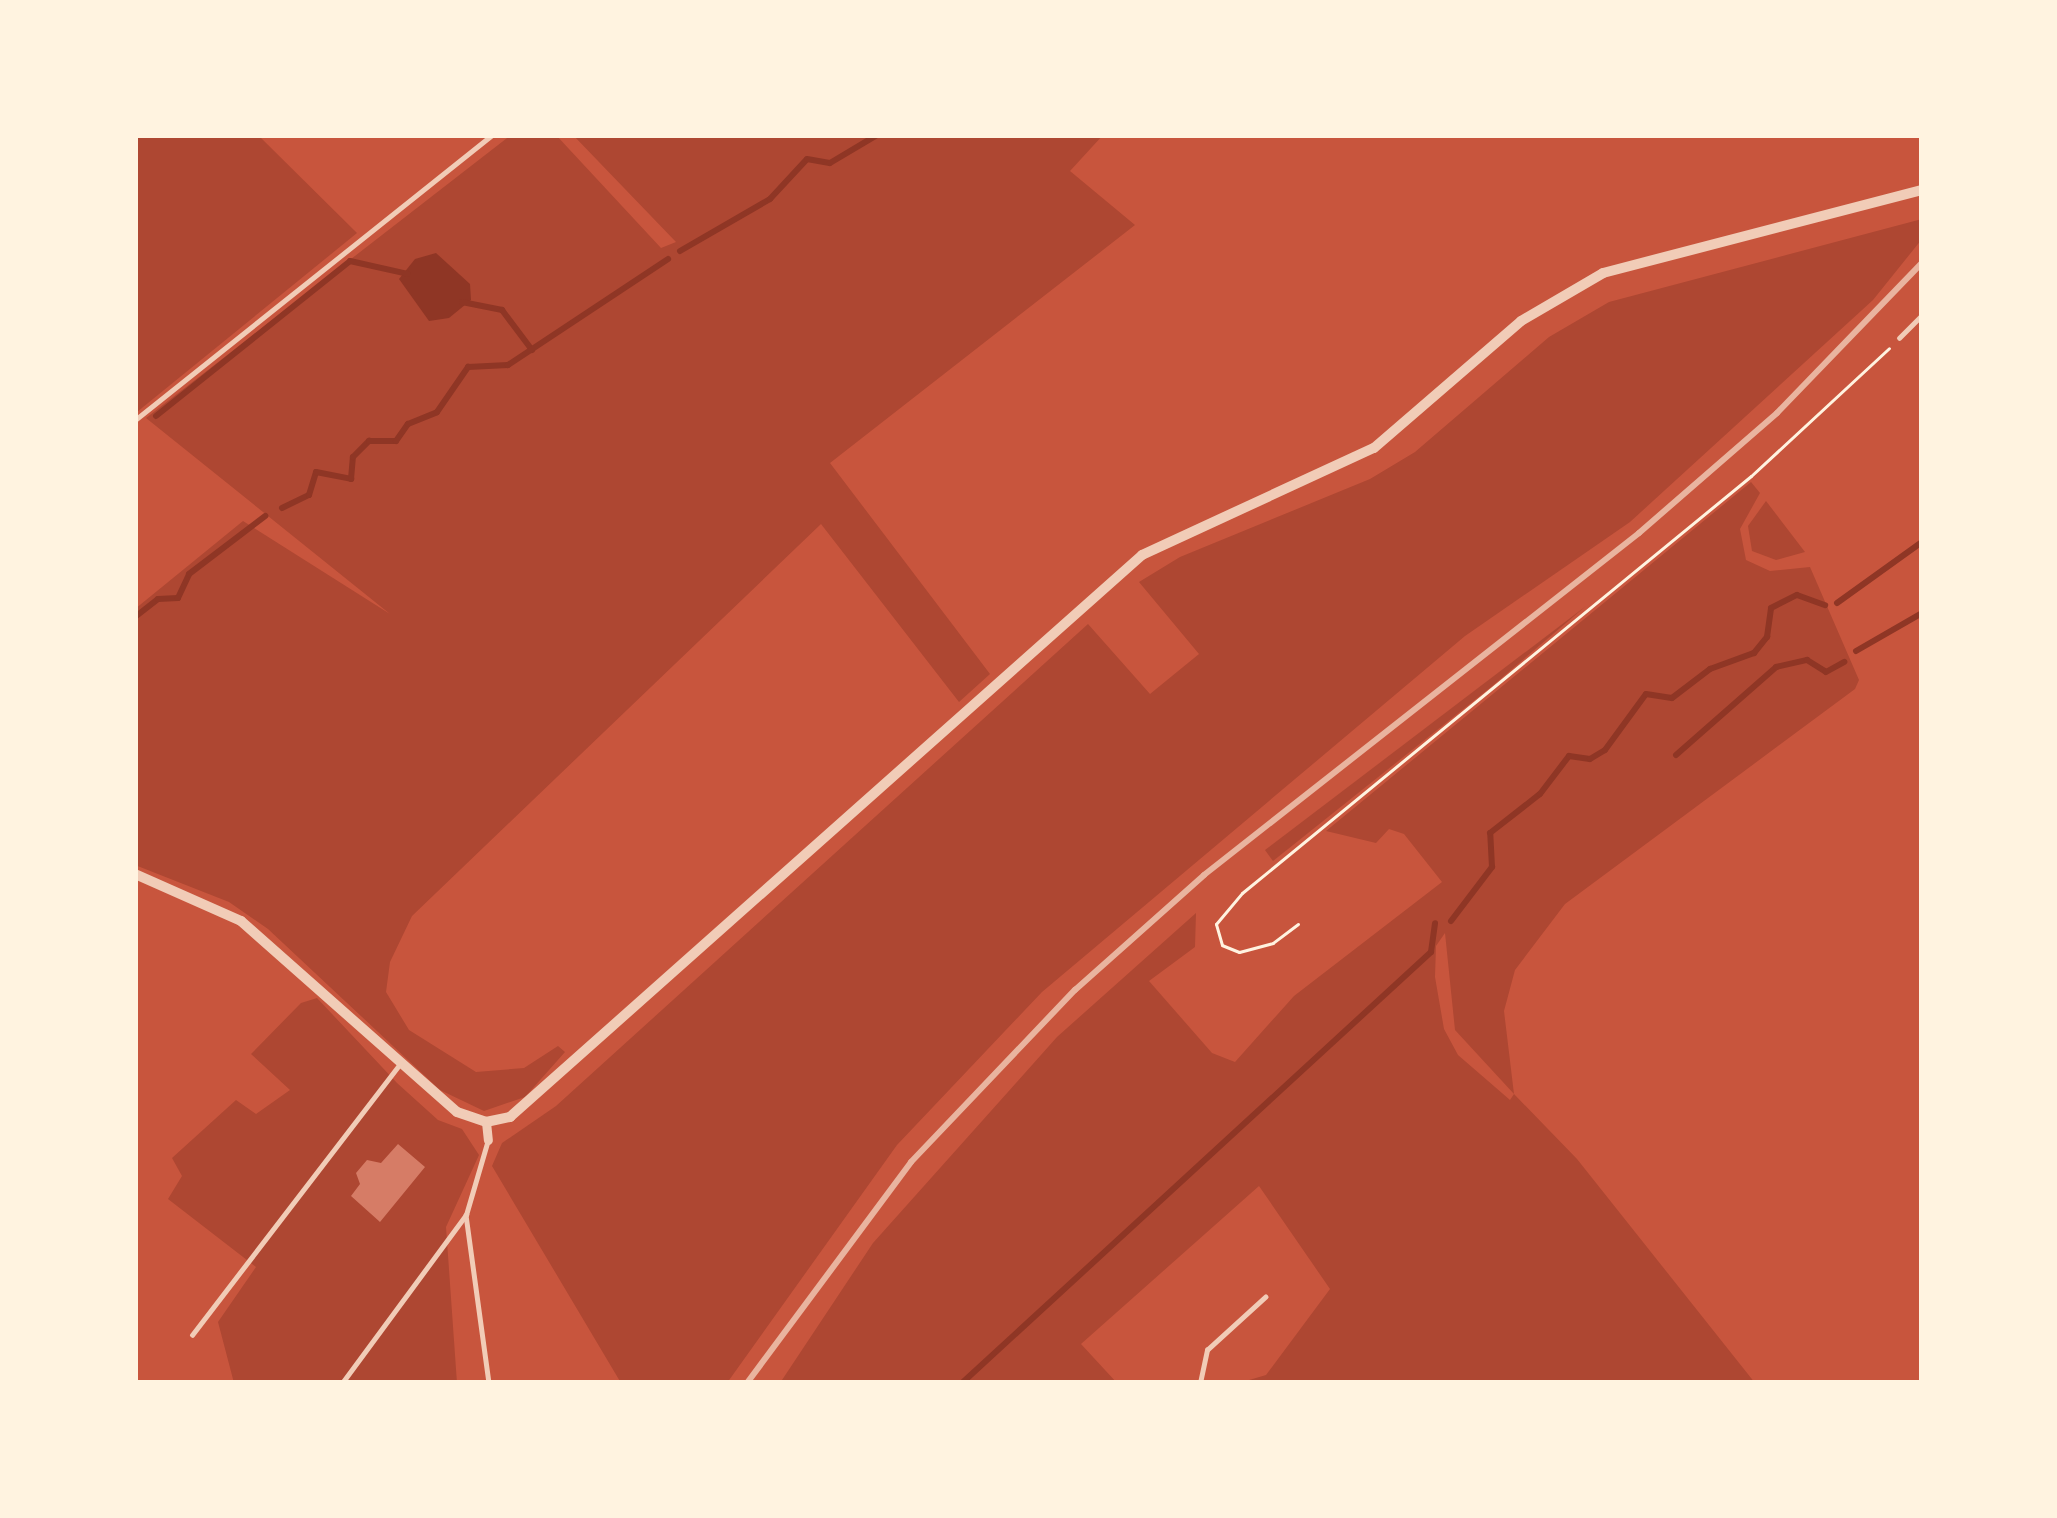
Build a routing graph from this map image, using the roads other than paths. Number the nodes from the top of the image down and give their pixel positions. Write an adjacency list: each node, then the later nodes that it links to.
1 (492, 135): 5 (lane)
2 (1922, 190): 8 (street)
3 (1922, 315): 4 (lane)
4 (1899, 338)
5 (135, 420)
6 (135, 874): 7 (street)
7 (399, 1065): 8 (street); 12 (lane)
8 (486, 1122): 9 (street)
9 (488, 1140): 10 (lane)
10 (466, 1215): 13 (lane); 14 (lane)
11 (1265, 1297): 15 (lane)
12 (192, 1335)
13 (342, 1383)
14 (489, 1383)
15 (1200, 1383)

